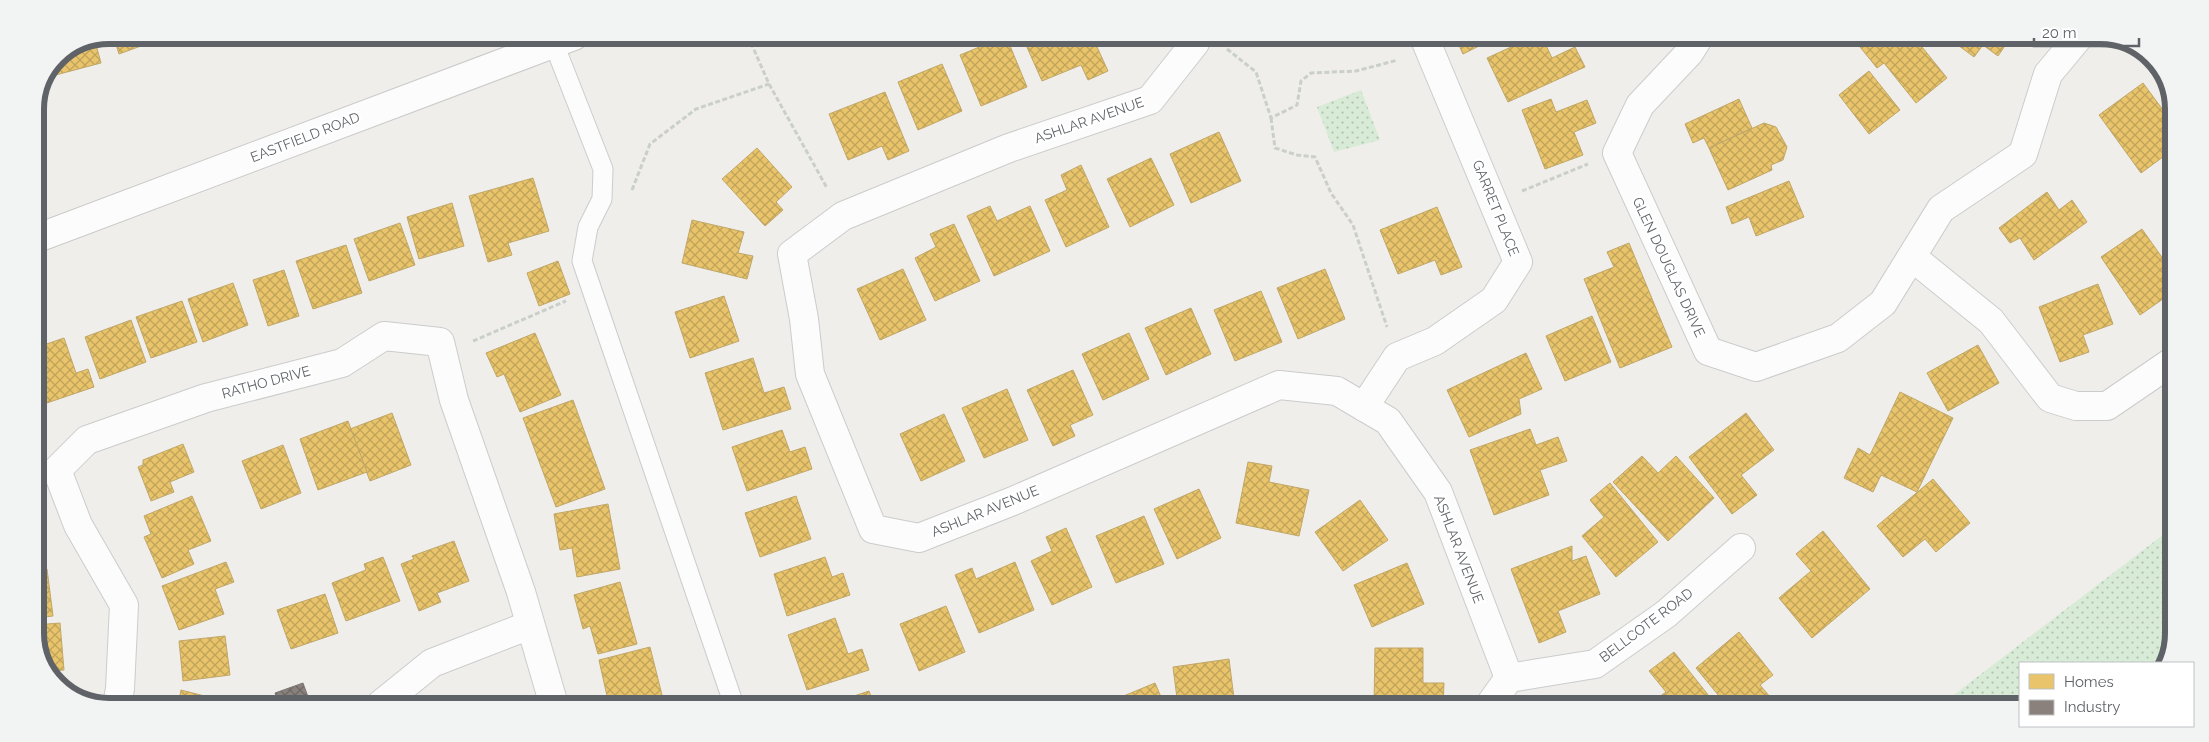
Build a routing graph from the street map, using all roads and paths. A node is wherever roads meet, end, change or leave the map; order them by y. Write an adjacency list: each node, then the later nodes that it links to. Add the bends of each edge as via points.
1 (553, 44): 13 (street, EASTFIELD ROAD)
2 (565, 44): 24 (lane, via 603,170 602,199 588,227 582,261)
3 (752, 44): 12 (path, via 769,84)
4 (1192, 44): 12 (street, ASHLAR AVENUE, via 1150,100 1009,148)
5 (1210, 44): 9 (path, via 1225,48 1256,72)
6 (1427, 44): 9 (path, via 1356,71 1310,73 1300,81 1298,105); 11 (street, GARRET PLACE)
7 (1695, 44): 10 (street, via 1640,105)
8 (2073, 44): 14 (street, GLEN DOUGLAS DRIVE, via 2048,74 2023,154 1941,209)
9 (1271, 118): 15 (path, via 1275,148 1315,157 1331,193 1353,225)
10 (1617, 152): 11 (path); 14 (street, GLEN DOUGLAS DRIVE, via 1708,351 1756,367 1838,338 1883,303)
11 (1494, 203): 15 (street, GARRET PLACE, via 1518,262 1494,300 1435,341)
12 (843, 216): 17 (street, ASHLAR AVENUE, via 792,254 810,374 873,529 919,538 1013,501 1279,385 1337,391)
13 (44, 236)
14 (1912, 257): 16 (street, via 1991,321 2050,398 2076,406 2107,406)
15 (1397, 357): 17 (street)
16 (2165, 366)
17 (1364, 407): 20 (street, ASHLAR AVENUE, via 1388,422 1438,492)
18 (1741, 548): 20 (street, BELLCOTE ROAD, via 1666,614 1595,664)
19 (530, 625): 21 (street, RATHO DRIVE, via 454,400 440,342 384,336 342,363 206,398 87,440 57,470 78,525 124,605); 22 (street, via 432,663); 23 (street, RATHO DRIVE)
20 (1509, 678): 25 (street)
21 (118, 698)
22 (389, 698)
23 (552, 698)
24 (732, 698)
25 (1495, 698)

